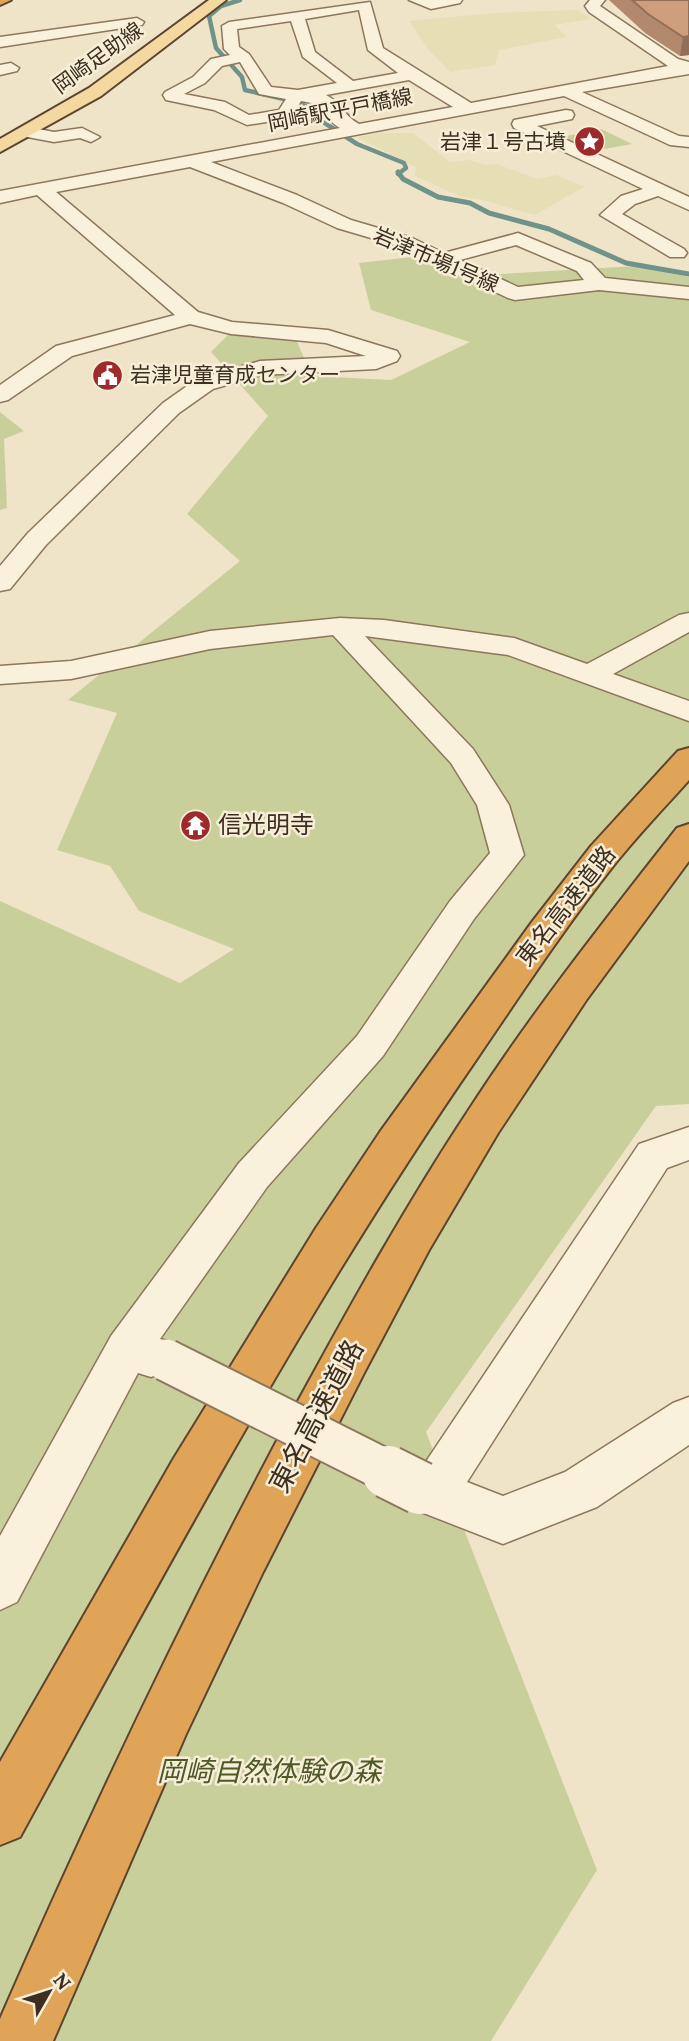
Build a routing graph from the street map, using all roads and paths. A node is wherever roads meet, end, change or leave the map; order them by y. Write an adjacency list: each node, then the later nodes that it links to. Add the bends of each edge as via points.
1 (219, 0): 21 (main road, 岡崎足助線, via 103,86)
2 (416, 0): 3 (street, via 431,5)
3 (455, 0)
4 (598, 0): 10 (street, via 594,9)
5 (366, 4): 6 (street); 11 (street, via 373,45)
6 (298, 15): 9 (street, via 229,26 233,49); 12 (street, via 308,54)
7 (137, 22): 8 (street)
8 (0, 42)
9 (244, 57): 14 (street, via 265,91); 16 (street, via 218,62 199,80 171,95)
10 (688, 68): 13 (street, 岡崎駅平戸橋線)
11 (412, 75): 12 (street); 18 (street)
12 (350, 86): 14 (street)
13 (567, 91): 17 (street); 18 (street, 岡崎駅平戸橋線)
14 (297, 95): 16 (street, via 285,114 253,120 219,106); 20 (street, via 330,103 339,120)
15 (627, 102): 17 (street)
16 (194, 103): 19 (street)
17 (602, 107): 23 (street); 27 (street, via 520,124)
18 (470, 108): 20 (street, 岡崎駅平戸橋線)
19 (167, 115)
20 (357, 130): 28 (street, 岡崎駅平戸橋線)
21 (28, 132): 22 (street, via 54,137 82,132); 25 (main road, 岡崎足助線)
22 (92, 137)
23 (685, 140): 24 (street)
24 (651, 145)
25 (0, 147)
26 (615, 153): 27 (street)
27 (591, 158): 29 (street)
28 (194, 162): 30 (street, 岡崎駅平戸橋線); 34 (street, 岩津市場1号線, via 345,224)
29 (664, 186): 32 (street); 33 (street, via 628,200 609,215)
30 (42, 190): 31 (street, 岡崎駅平戸橋線); 37 (street)
31 (0, 197)
32 (689, 204)
33 (685, 253)
34 (443, 258): 35 (street, 岩津市場1号線, via 515,294); 35 (street, via 518,239 584,267)
35 (599, 284): 36 (street, 岩津市場1号線)
36 (689, 293)
37 (190, 317): 38 (street, via 64,351); 39 (street, via 231,328 328,337 389,356 376,362 260,368 205,384 161,418 37,539)
38 (0, 395)
39 (0, 583)
40 (689, 621): 45 (street)
41 (340, 626): 43 (street, via 210,640); 45 (street, via 514,647); 50 (street, via 462,756 493,804 508,855 462,909 370,1046 253,1174)
42 (0, 662): 43 (street)
43 (35, 674): 44 (street)
44 (0, 675)
45 (589, 675): 46 (street)
46 (685, 711)
47 (689, 759): 54 (highway, 東名高速道路, via 603,855 394,1144 191,1475)
48 (689, 836): 55 (highway, 東名高速道路, via 508,1083 394,1270 264,1513 90,1878)
49 (689, 1143): 52 (street, via 653,1156)
50 (147, 1355): 52 (street, bridge); 53 (street)
51 (689, 1419): 52 (street, via 580,1490 503,1520)
52 (427, 1490)
53 (0, 1585)
54 (0, 1817)
55 (22, 2041)

